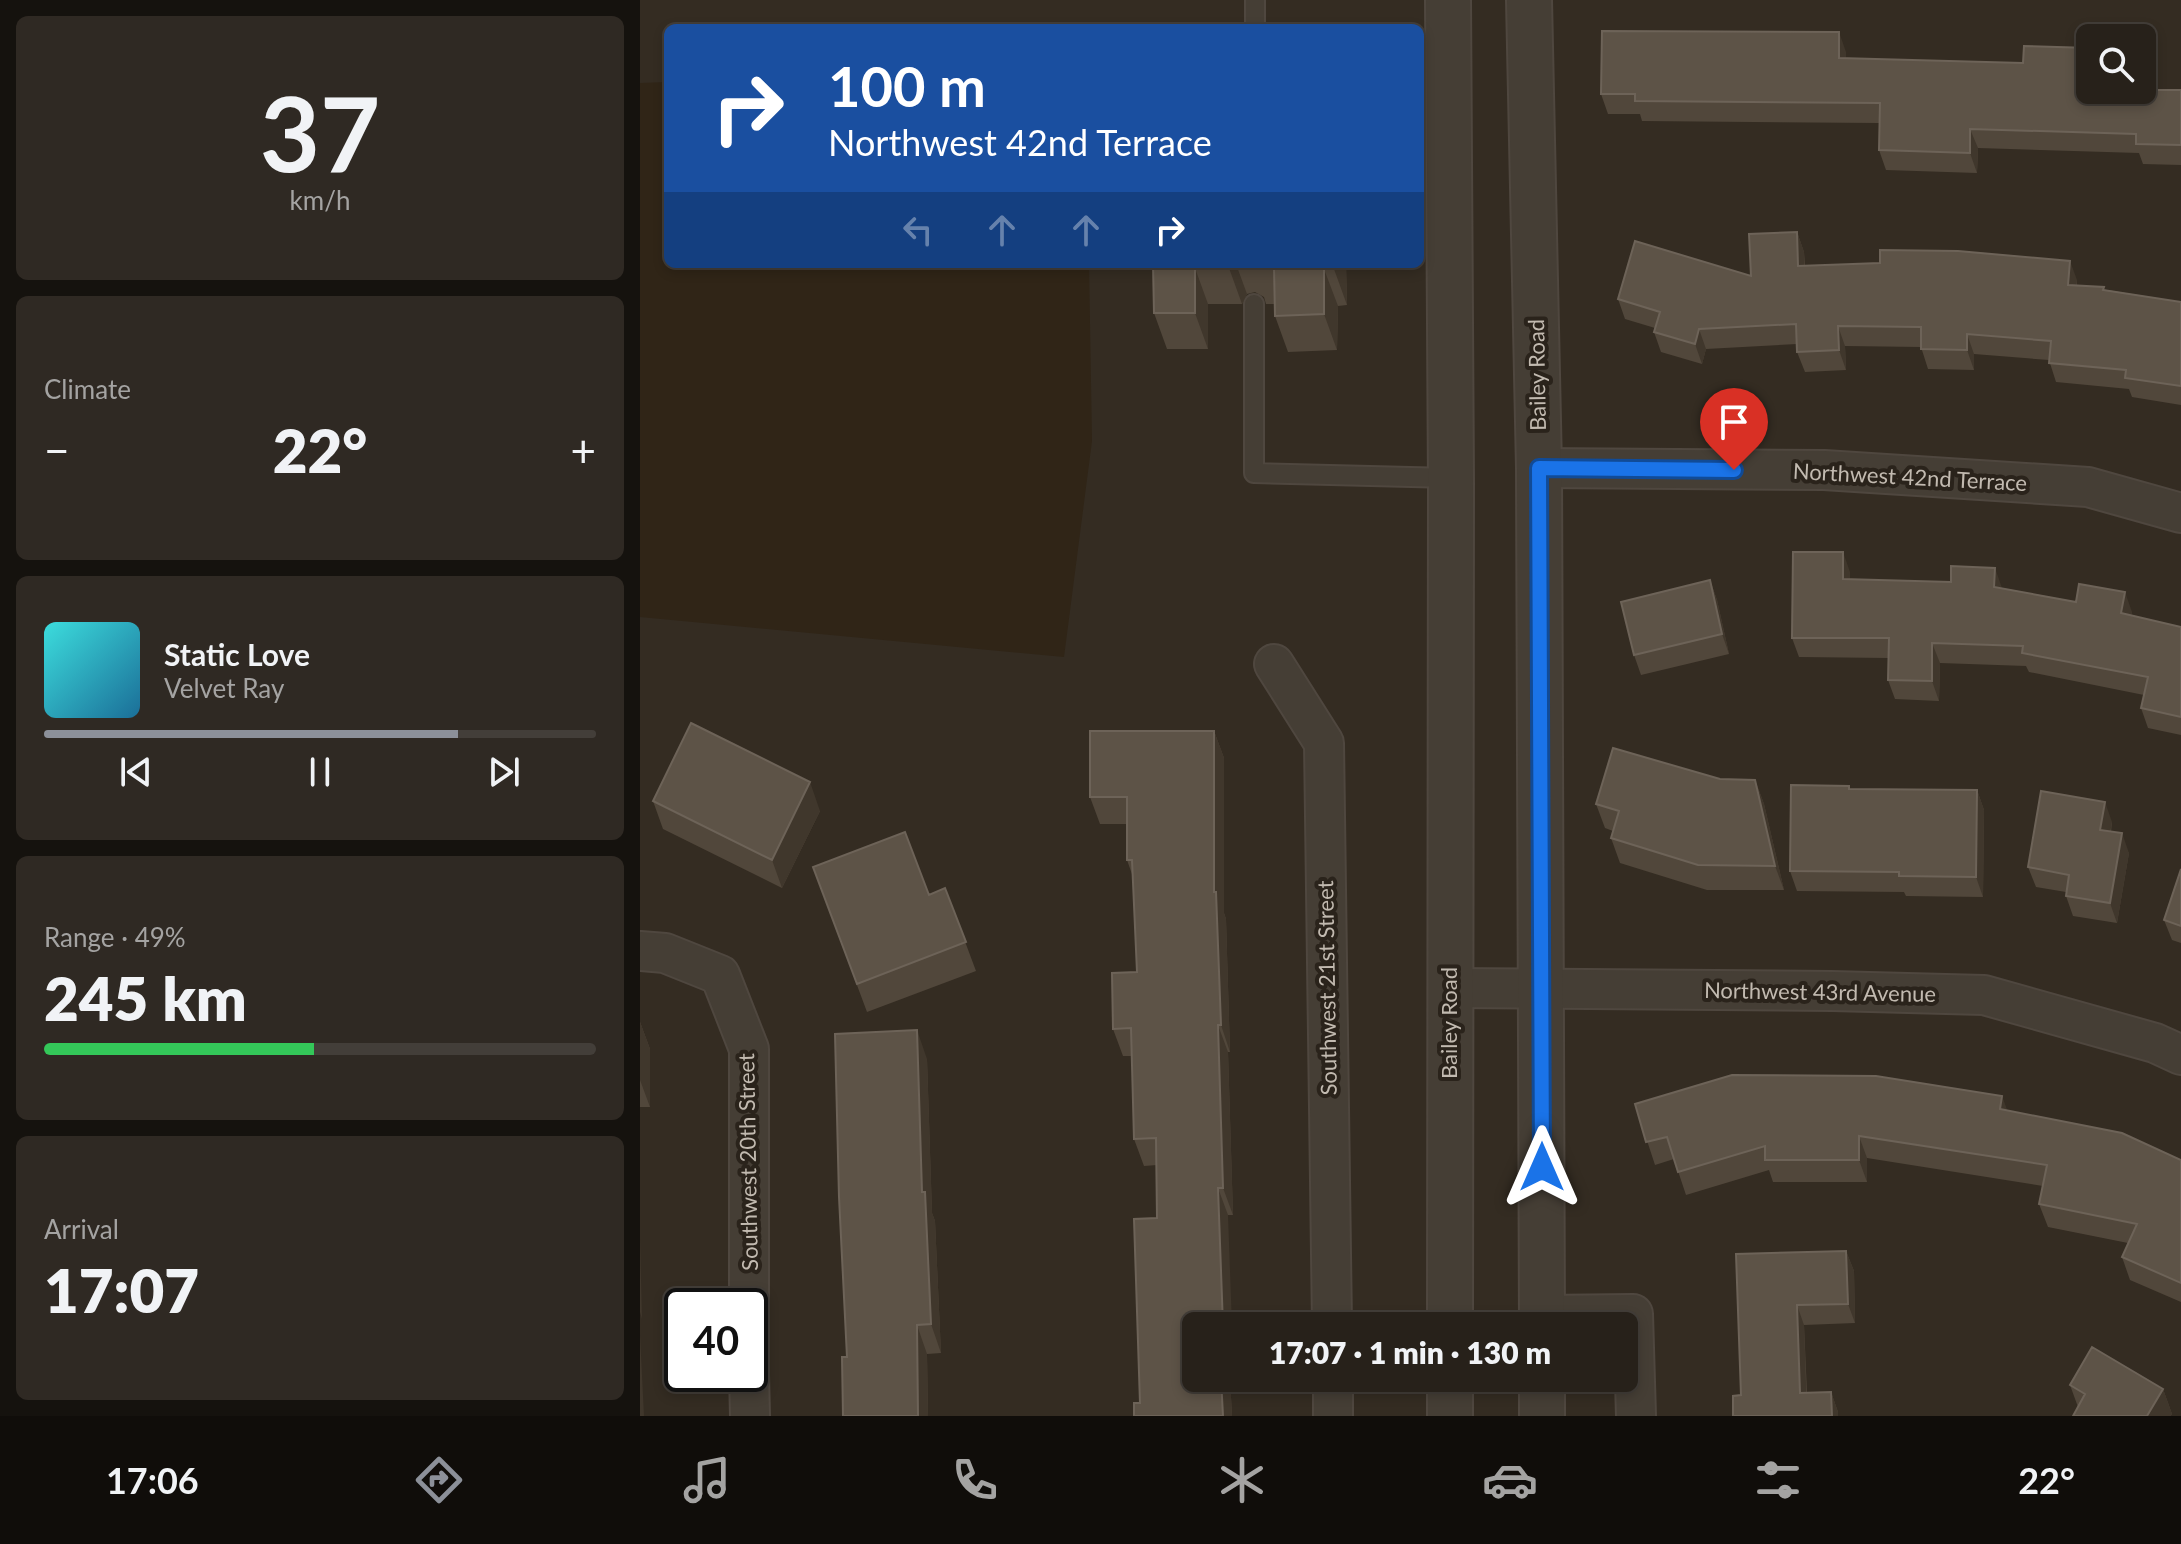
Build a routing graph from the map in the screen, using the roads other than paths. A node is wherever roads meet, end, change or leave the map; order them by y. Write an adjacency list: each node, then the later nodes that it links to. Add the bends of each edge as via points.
1 (1255, 0): 4 (lane)
2 (1448, 0): 7 (street, Bailey Road)
3 (1529, 0): 6 (street, Bailey Road)
4 (1255, 24)
5 (1254, 304): 7 (lane, via 1254,473)
6 (1539, 468): 8 (street, Northwest 42nd Terrace, via 1824,470 2088,487); 12 (street, Bailey Road)
7 (1451, 478): 11 (street, Bailey Road)
8 (2181, 513)
9 (1274, 664): 15 (street, Southwest 21st Street, via 1324,743)
10 (640, 951): 14 (street, Southwest 20th Street, via 665,953 720,975 749,1049)
11 (1449, 988): 12 (street, Northwest 43rd Avenue); 16 (street, Bailey Road)
12 (1540, 989): 13 (street, Northwest 43rd Avenue, via 1984,995); 17 (street, Bailey Road)
13 (2181, 1055)
14 (749, 1288)
15 (1332, 1312)
16 (1450, 1312)
17 (1542, 1312)
18 (749, 1392): 23 (street)
19 (1333, 1392): 24 (street)
20 (1450, 1392): 25 (street)
21 (1542, 1392): 26 (street)
22 (1635, 1392): 27 (street)
23 (750, 1416)
24 (1333, 1416)
25 (1450, 1416)
26 (1542, 1416)
27 (1636, 1416)

